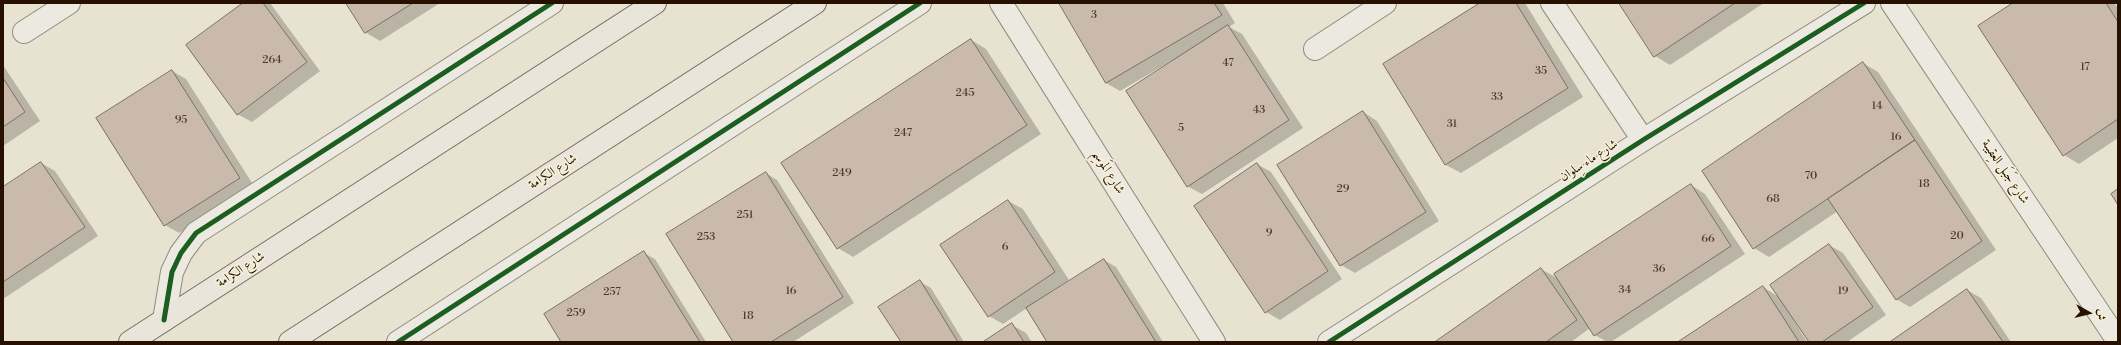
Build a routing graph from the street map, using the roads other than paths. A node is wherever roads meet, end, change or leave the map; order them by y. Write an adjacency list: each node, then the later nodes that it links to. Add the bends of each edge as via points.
1 (68, 3): 11 (street)
2 (552, 3): 14 (street, via 196,233 181,253 172,272)
3 (655, 3): 14 (main road, شارع الكرامة)
4 (815, 3): 18 (main road, شارع الكرامة)
5 (920, 3): 19 (street)
6 (1001, 3): 20 (street, شارع المَوسِم)
7 (1385, 3): 12 (street)
8 (1552, 3): 13 (street)
9 (1864, 3): 13 (street, شارع ماء سِلوان)
10 (1892, 3): 16 (street, شارع جَبَل العِقيبة)
11 (24, 32)
12 (1315, 49)
13 (1643, 140): 15 (street, شارع ماء سِلوان)
14 (164, 320): 17 (main road, شارع الكرامة)
15 (1360, 334): 21 (street, شارع ماء سِلوان)
16 (2118, 341)
17 (130, 342)
18 (290, 342)
19 (398, 342)
20 (1214, 342)
21 (1329, 342)

